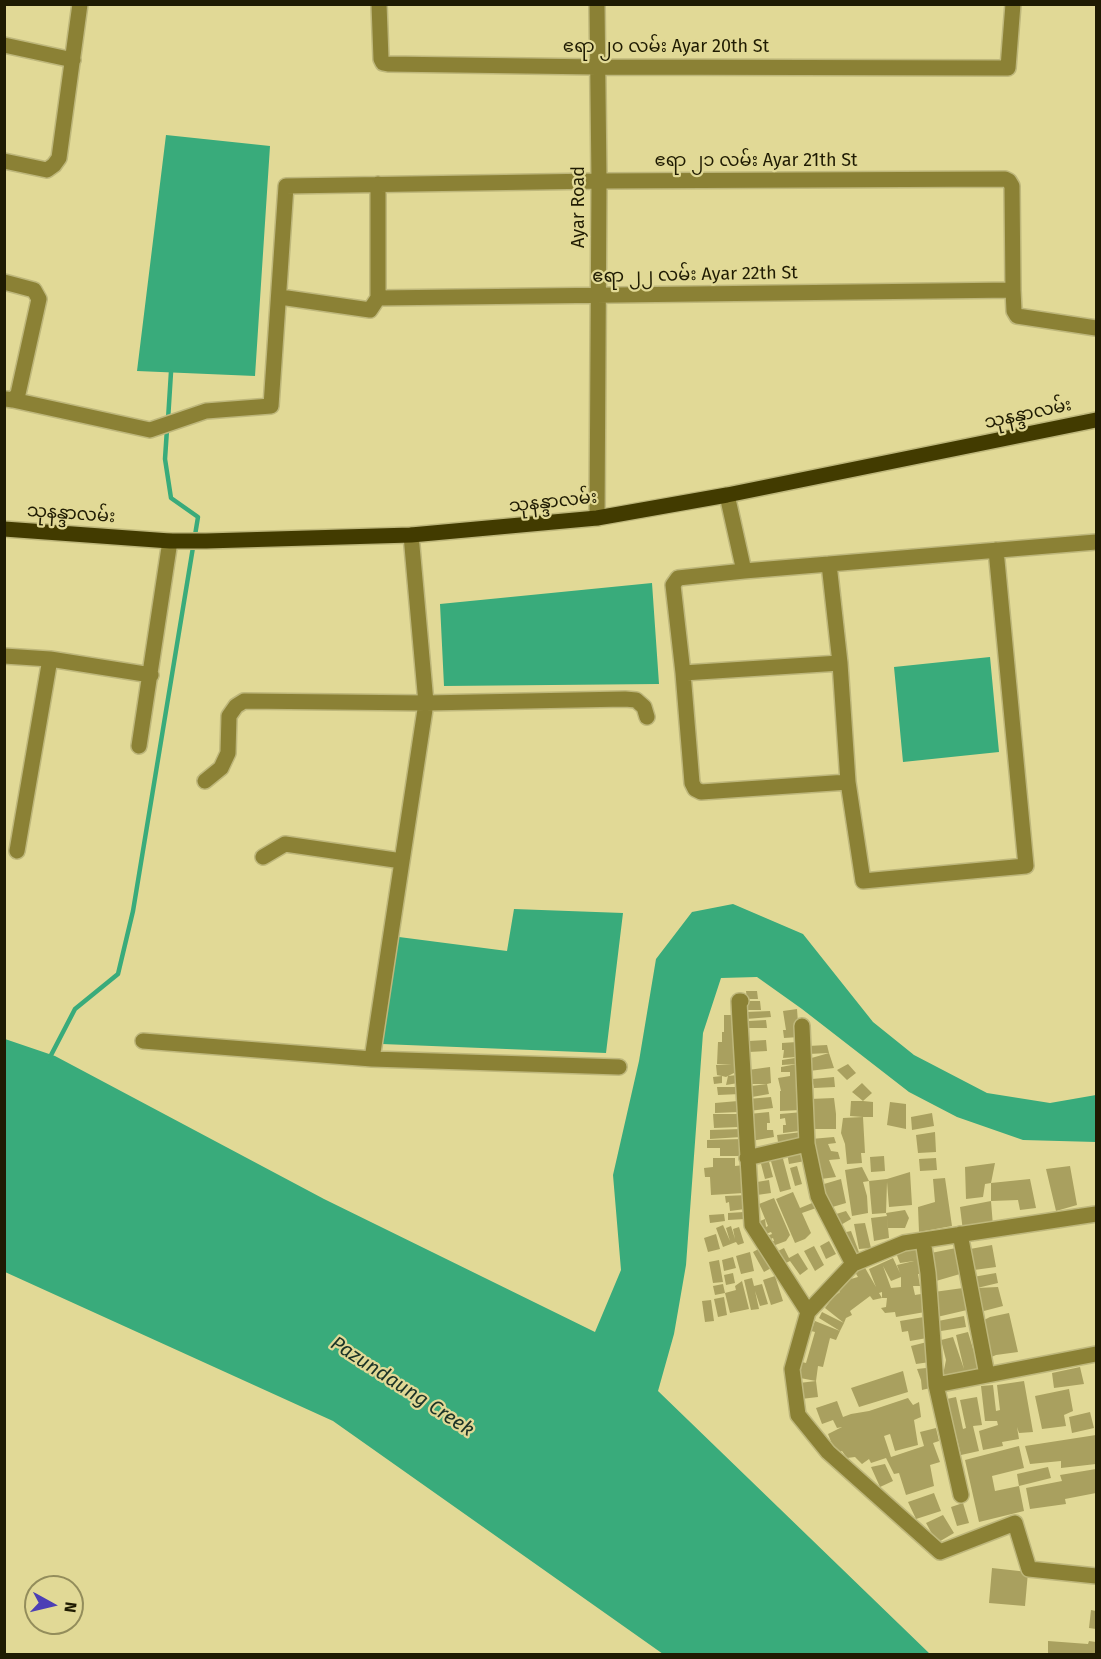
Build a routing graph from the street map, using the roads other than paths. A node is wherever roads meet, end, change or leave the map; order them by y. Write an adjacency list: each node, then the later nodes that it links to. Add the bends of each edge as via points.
1 (80, 4): 6 (street)
2 (379, 4): 7 (street, ဧရာ ၂၀ လမ်း Ayar 20th St, via 383,63)
3 (597, 4): 7 (street, Ayar Road)
4 (1013, 4): 7 (street, ဧရာ ၂၀ လမ်း Ayar 20th St, via 1008,68)
5 (4, 45): 6 (street)
6 (73, 60): 8 (street, via 59,158 47,170)
7 (597, 67): 9 (street, Ayar Road)
8 (4, 161)
9 (598, 181): 10 (street, ဧရာ ၂၁ လမ်း Ayar 21th St); 12 (street, ဧရာ ၂၁ လမ်း Ayar 21th St, via 1005,179 1012,186); 13 (street, Ayar Road)
10 (378, 184): 14 (street, ဧရာ ၂၁ လမ်း Ayar 21th St, via 286,186); 15 (street)
11 (4, 282): 17 (street, via 34,290 39,299)
12 (1013, 290): 13 (street, ဧရာ ၂၂ လမ်း Ayar 22th St); 16 (street, ဧရာ ၂၁ လမ်း Ayar 21th St, via 1017,316)
13 (599, 296): 15 (street, ဧရာ ၂၂ လမ်း Ayar 22th St); 20 (street, Ayar Road)
14 (280, 297): 15 (street, via 370,310); 17 (street, via 271,406 206,411 150,430)
15 (378, 298)
16 (1096, 328)
17 (12, 397)
18 (1096, 420): 19 (main road, သုနန္ဒာလမ်း)
19 (727, 495): 20 (main road, သုနန္ဒာလမ်း); 27 (street)
20 (597, 518): 22 (main road, သုနန္ဒာလမ်း)
21 (4, 529): 23 (main road, သုနန္ဒာလမ်း)
22 (411, 535): 23 (main road, သုနန္ဒာလမ်း); 33 (street)
23 (170, 540): 32 (street)
24 (1096, 542): 25 (street)
25 (996, 550): 26 (street); 37 (street, via 1026,866 863,881)
26 (829, 564): 27 (street); 30 (street)
27 (744, 571): 31 (street, via 678,578 673,585)
28 (4, 656): 29 (street)
29 (50, 659): 32 (street); 38 (street)
30 (840, 663): 31 (street); 37 (street)
31 (683, 673): 37 (street, via 695,789 701,792)
32 (151, 675): 35 (street)
33 (426, 703): 34 (street, via 625,699 636,700); 36 (street, via 244,701 229,716 228,753 221,768); 40 (street)
34 (647, 717)
35 (139, 746)
36 (205, 781)
37 (848, 782)
38 (17, 851)
39 (263, 857): 40 (street, via 285,844)
40 (402, 861): 44 (street)
41 (741, 1001): 47 (street)
42 (802, 1026): 46 (street)
43 (144, 1041): 44 (street)
44 (372, 1059): 45 (street)
45 (620, 1067)
46 (807, 1144): 47 (street); 51 (street, via 818,1196)
47 (747, 1158): 52 (street, via 752,1225)
48 (1096, 1214): 49 (street)
49 (960, 1234): 50 (street); 54 (street)
50 (923, 1240): 51 (street, via 904,1243); 55 (street)
51 (853, 1264): 52 (street)
52 (807, 1312): 57 (street, via 792,1369 798,1415 828,1452 940,1552 1016,1523 1029,1569)
53 (1096, 1354): 54 (street)
54 (987, 1375): 55 (street)
55 (936, 1385): 56 (street)
56 (961, 1495)
57 (1096, 1576)

